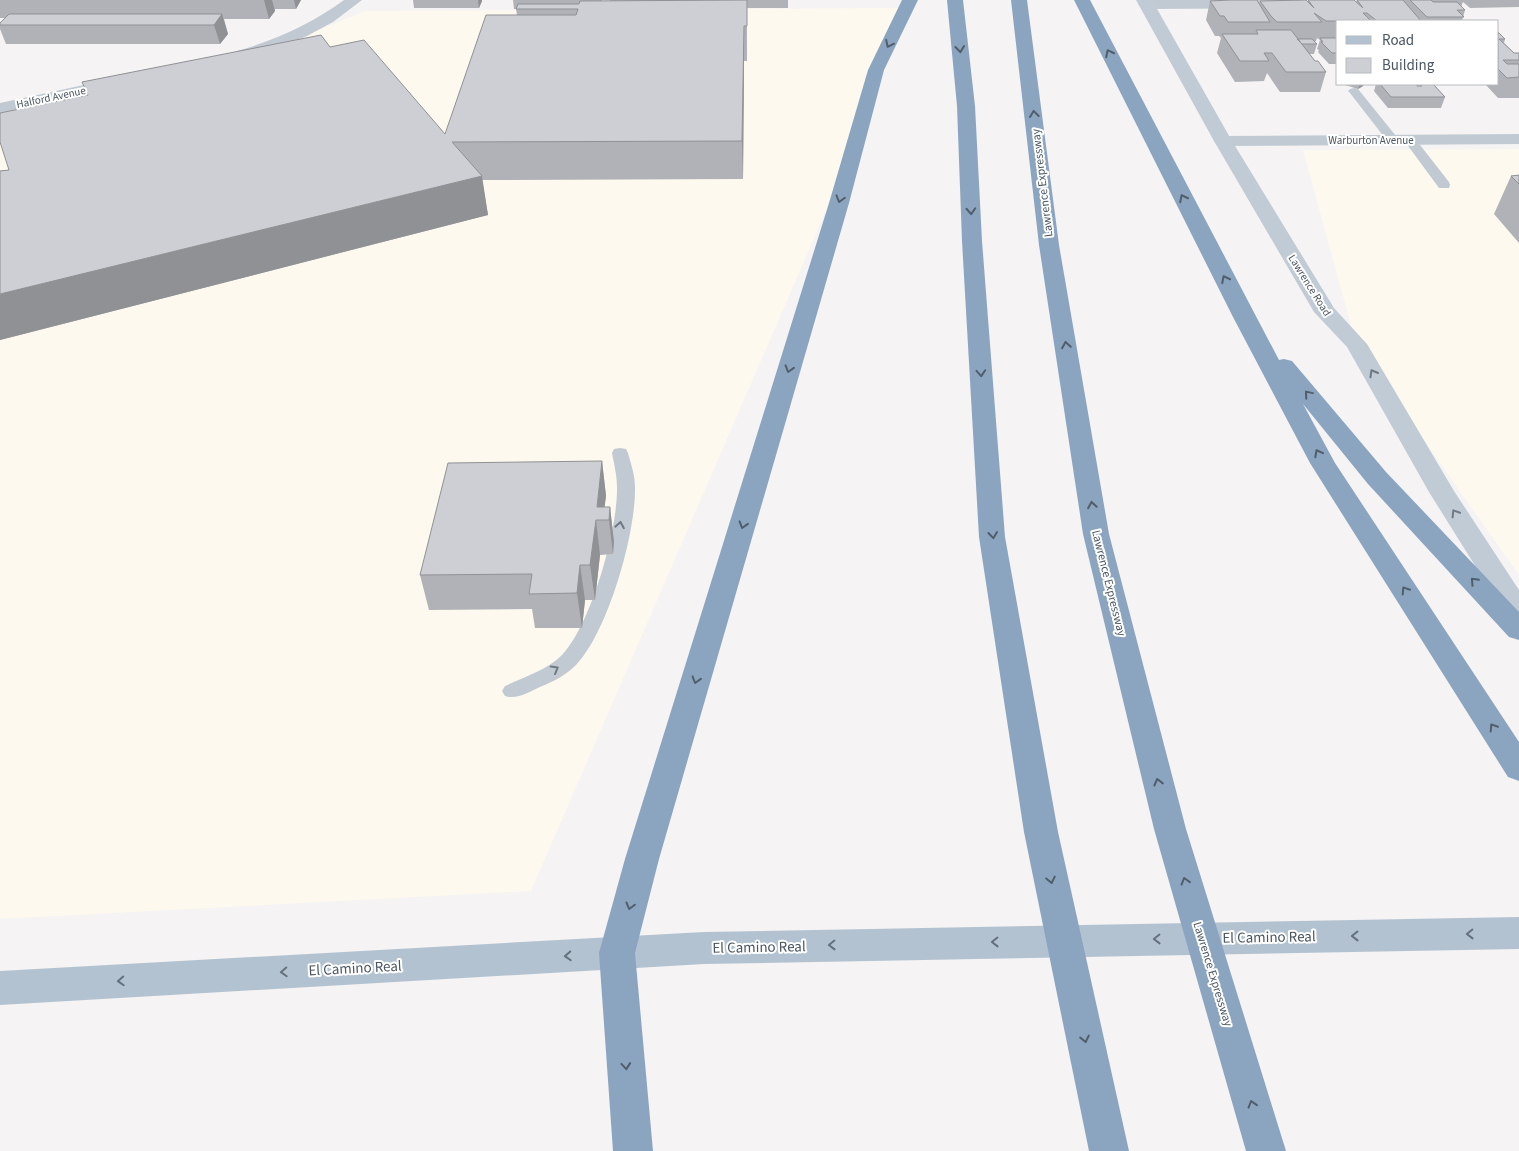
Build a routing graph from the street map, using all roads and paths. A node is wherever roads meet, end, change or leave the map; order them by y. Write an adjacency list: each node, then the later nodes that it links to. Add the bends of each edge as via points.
1 (354, 0): 8 (street, via 326,20 274,46)
2 (910, 0): 23 (highway, one-way to 23, via 876,70)
3 (956, 0): 26 (highway, one-way to 26, via 966,106 992,537 1041,832)
4 (1019, 0): 27 (highway, Lawrence Expressway, one-way to 4, via 1170,830 1096,534 1049,245)
5 (1082, 0): 16 (highway, one-way to 5)
6 (1145, 2): 7 (street); 14 (street, Lawrence Road)
7 (1315, 3)
8 (229, 58)
9 (135, 79): 11 (street, Halford Avenue)
10 (1354, 91): 12 (lane)
11 (0, 108)
12 (1401, 139): 13 (street, Warburton Avenue); 14 (street, Warburton Avenue); 15 (lane)
13 (1519, 139)
14 (1223, 141): 18 (street, Lawrence Road, one-way to 14, via 1442,492 1356,344 1325,312)
15 (1444, 185)
16 (1244, 318): 19 (highway, one-way to 16, via 1377,478); 21 (highway, one-way to 16, via 1323,463)
17 (620, 453): 20 (lane, one-way to 17, via 557,669 583,642 611,572 626,489)
18 (1519, 613)
19 (1519, 630)
20 (512, 691)
21 (1519, 768)
22 (1519, 933): 23 (main road, El Camino Real, one-way to 23, via 704,948)
23 (617, 953): 24 (main road, El Camino Real, one-way to 24); 25 (highway, one-way to 25)
24 (0, 988)
25 (633, 1151)
26 (1109, 1151)
27 (1266, 1151)

